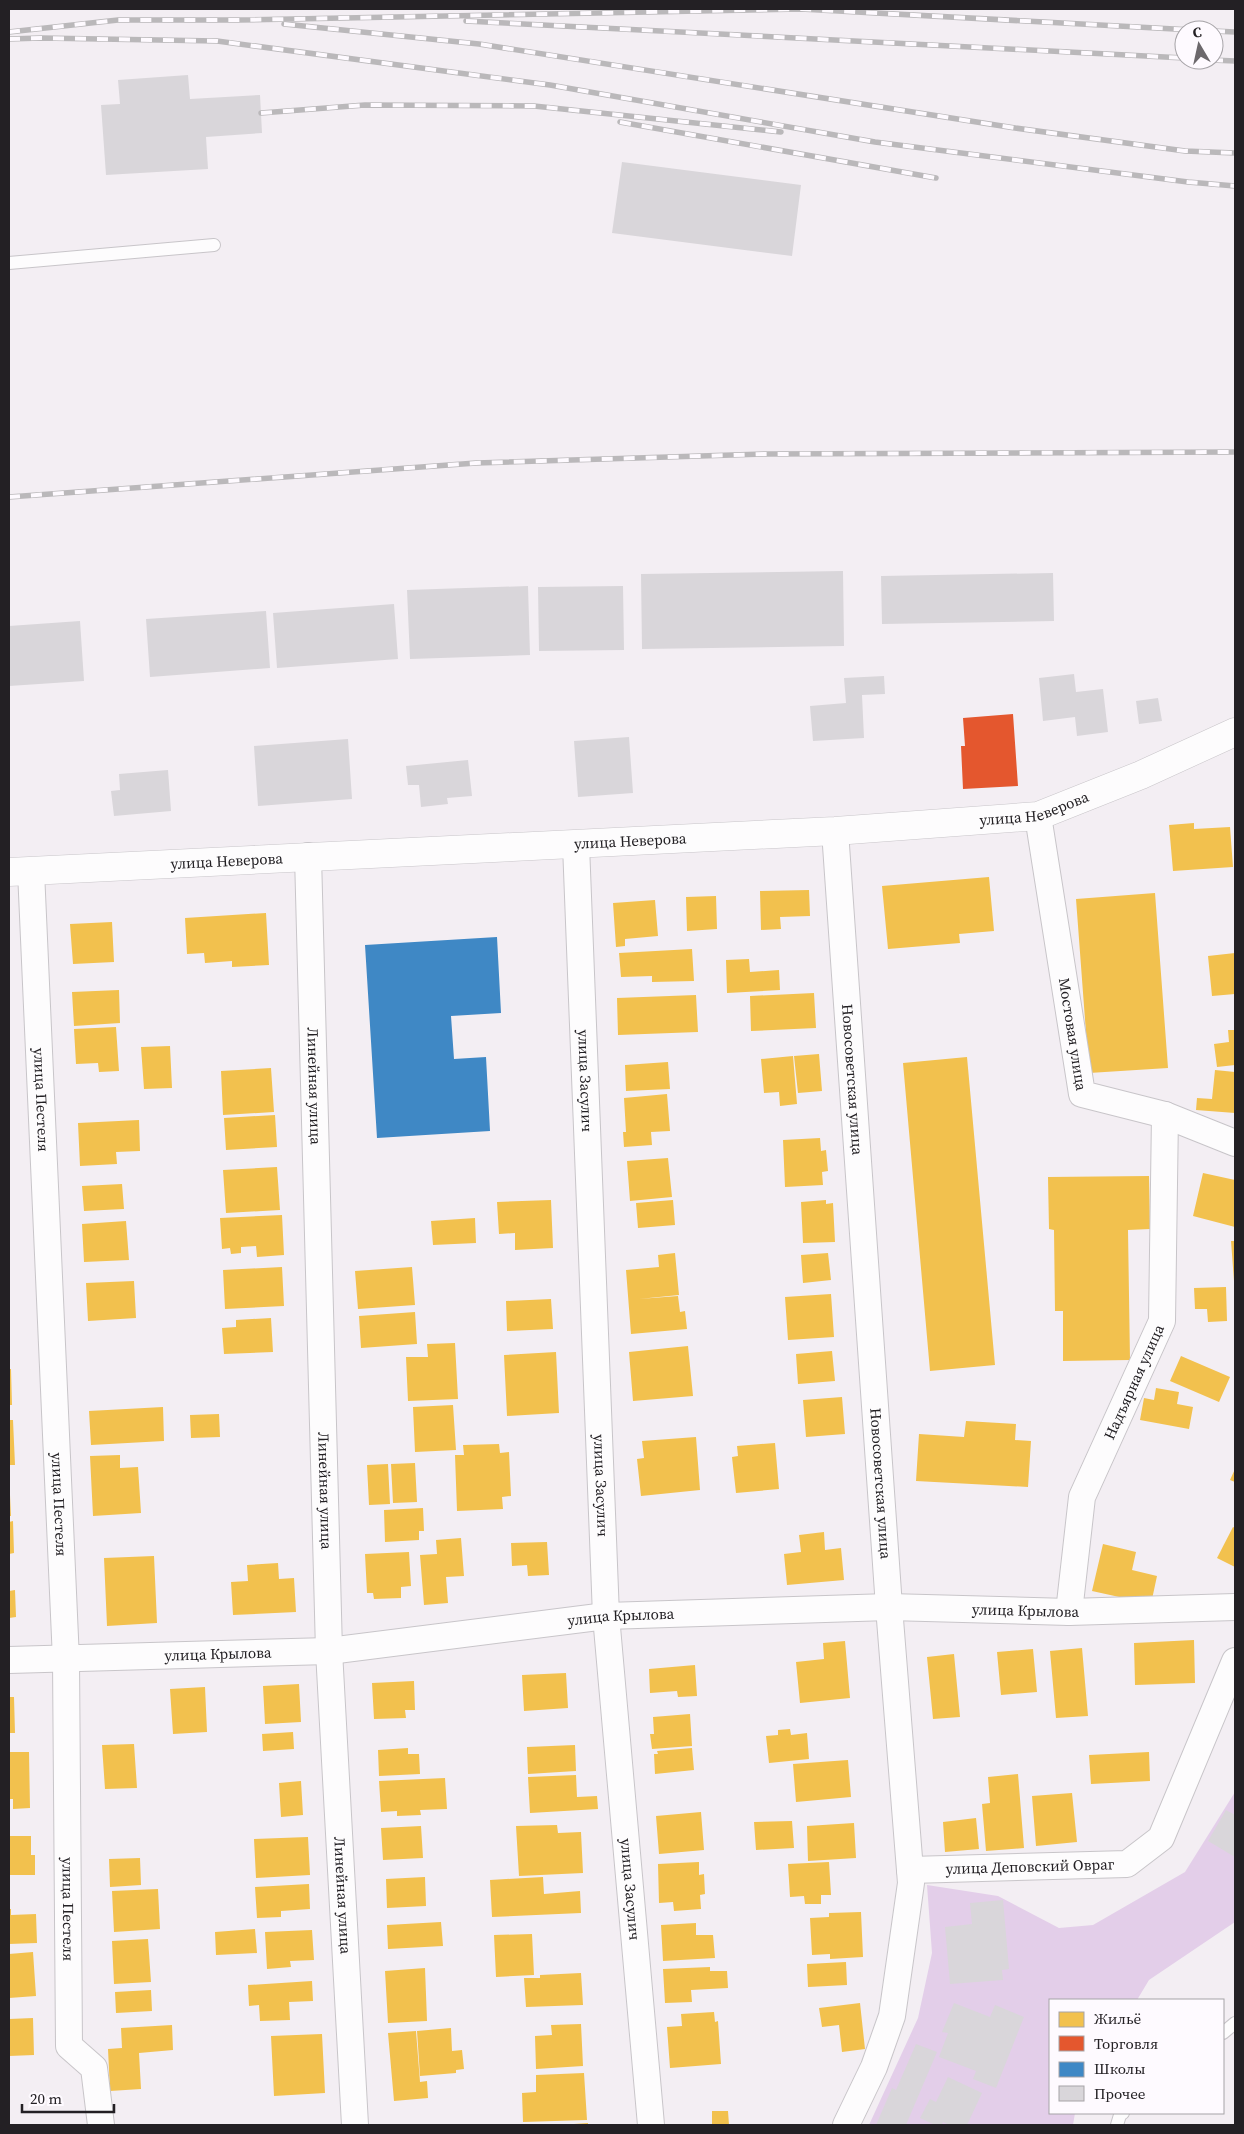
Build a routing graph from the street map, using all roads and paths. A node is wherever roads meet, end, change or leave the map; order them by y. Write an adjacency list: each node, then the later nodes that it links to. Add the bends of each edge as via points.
1 (214, 244): 2 (lane)
2 (9, 263)
3 (1235, 732): 4 (street, улица Неверова, via 1141,775)
4 (1038, 816): 5 (street, улица Неверова); 9 (street, Мостовая улица, via 1082,1094)
5 (834, 831): 6 (street, улица Неверова); 11 (street, Новосоветская улица)
6 (576, 845): 7 (street, улица Неверова); 14 (street, улица Засулич)
7 (308, 856): 8 (street, улица Неверова); 15 (street, Линейная улица)
8 (20, 872): 17 (street, улица Пестеля)
9 (1165, 1115): 10 (street, Мостовая улица); 13 (street, Надъярная улица, via 1162,1321 1082,1497)
10 (1235, 1142)
11 (889, 1607): 13 (street, улица Крылова); 14 (street, улица Крылова); 19 (street, Новосоветская улица)
12 (1235, 1607): 13 (street, улица Крылова)
13 (1069, 1612)
14 (606, 1616): 15 (street, улица Крылова); 24 (street, улица Засулич)
15 (329, 1651): 17 (street, улица Крылова); 23 (street, Линейная улица)
16 (9, 1660): 17 (street, улица Крылова)
17 (66, 1660): 22 (street, улица Пестеля, via 69,2046 94,2068)
18 (1235, 1661): 19 (street, улица Деповский Овраг, via 1161,1838 1127,1864)
19 (910, 1870): 25 (street, Новосоветская улица, via 911,1883 892,2016 874,2067)
20 (1235, 2023): 21 (lane)
21 (1224, 2032)
22 (101, 2125)
23 (354, 2125)
24 (651, 2125)
25 (846, 2125)

